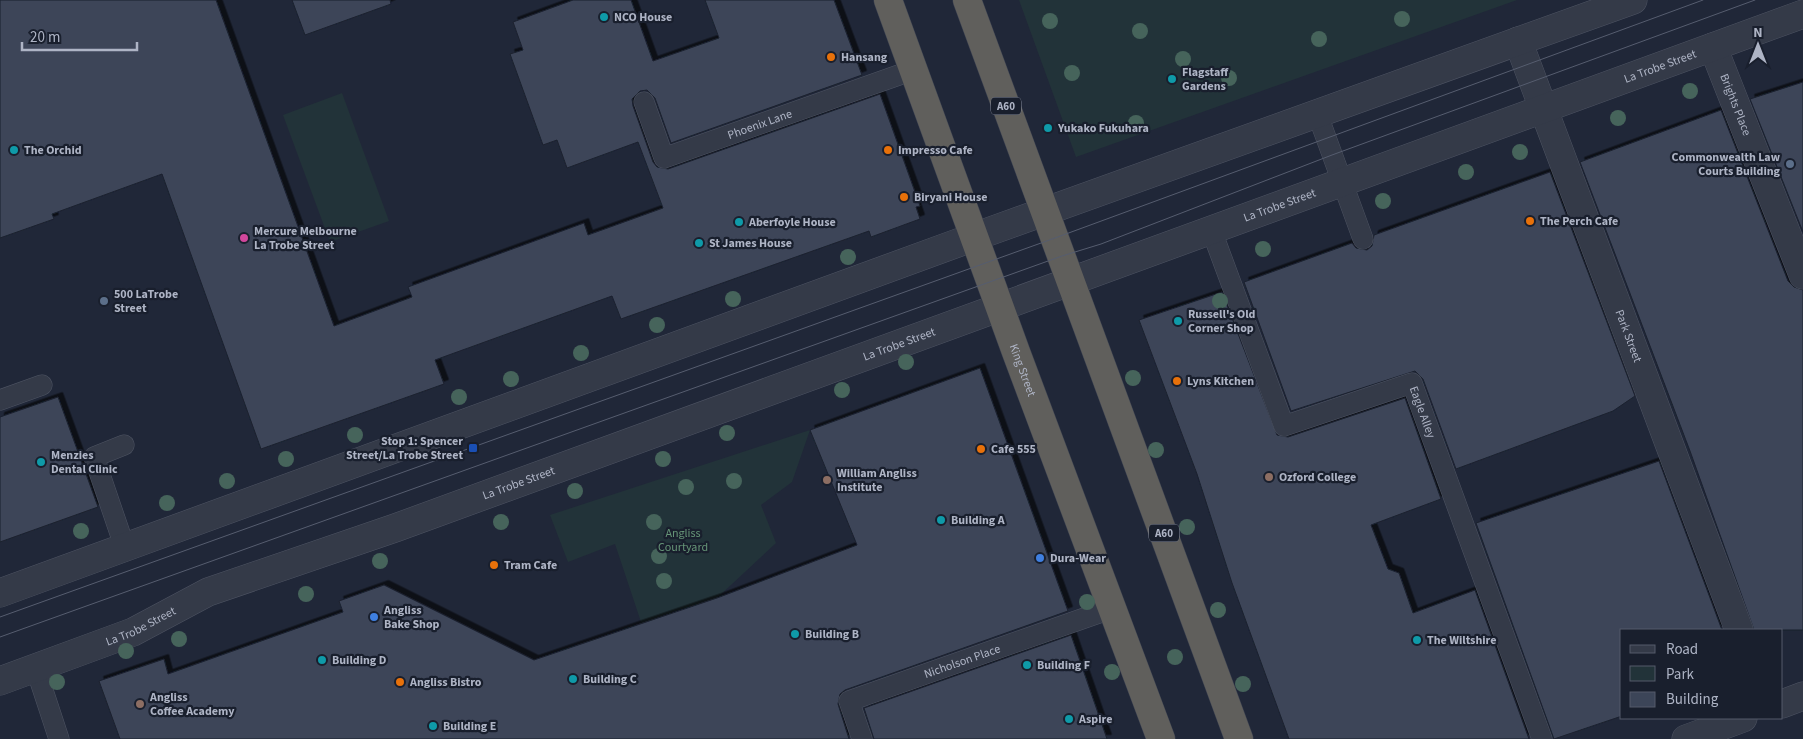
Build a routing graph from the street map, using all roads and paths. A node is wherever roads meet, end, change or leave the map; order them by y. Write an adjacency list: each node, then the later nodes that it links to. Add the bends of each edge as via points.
1 (888, 0): 7 (highway, King Street)
2 (967, 0): 12 (highway, A60)
3 (1633, 0): 5 (street)
4 (1803, 14): 6 (street, La Trobe Street)
5 (1518, 42): 9 (street, Park Street); 10 (street)
6 (1713, 47): 9 (street, La Trobe Street); 16 (street, Brights Place)
7 (913, 70): 8 (lane, Phoenix Lane, via 664,158); 14 (highway, King Street)
8 (644, 102)
9 (1542, 108): 11 (street, La Trobe Street); 25 (street, Park Street)
10 (1317, 113): 11 (lane); 12 (street)
11 (1343, 182): 13 (street, La Trobe Street); 15 (lane)
12 (1045, 211): 14 (street); 17 (highway, A60)
13 (1211, 229): 17 (street, La Trobe Street); 35 (lane, Eagle Alley, via 1284,426 1410,376)
14 (974, 236): 18 (highway, King Street); 22 (street)
15 (1363, 239)
16 (1803, 275)
17 (1071, 281): 18 (street, La Trobe Street); 34 (highway, A60)
18 (1000, 306): 24 (highway, King Street); 26 (street, La Trobe Street, via 395,528 208,592 153,623)
19 (42, 384): 20 (lane)
20 (0, 400)
21 (124, 446): 22 (lane, via 94,457)
22 (125, 548): 23 (street)
23 (0, 593)
24 (1113, 608): 32 (lane, Nicholson Place, via 849,702); 33 (highway, King Street)
25 (1739, 629)
26 (36, 669): 27 (street, La Trobe Street); 31 (lane)
27 (0, 681)
28 (1803, 696): 29 (street)
29 (1783, 704)
30 (1740, 719): 36 (street)
31 (59, 739)
32 (862, 739)
33 (1161, 739)
34 (1239, 739)
35 (1542, 739)
36 (1686, 739)

